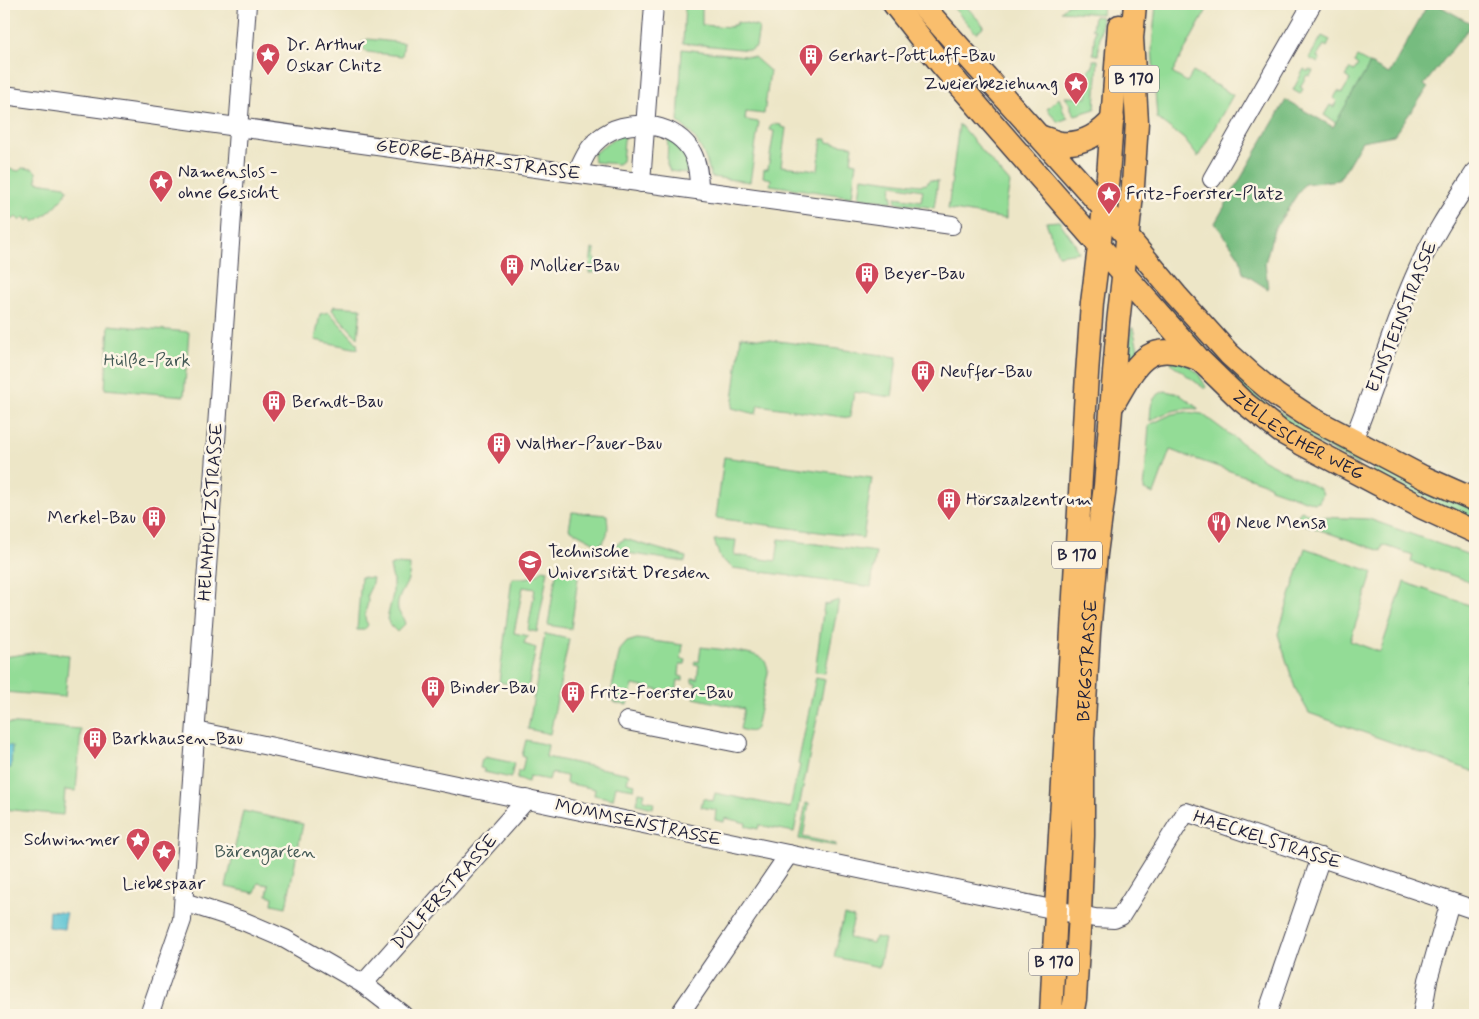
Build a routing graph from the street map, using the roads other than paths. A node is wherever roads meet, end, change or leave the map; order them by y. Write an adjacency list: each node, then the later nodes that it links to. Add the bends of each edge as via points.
1 (247, 4): 11 (street, HELMHOLTZSTRASSE)
2 (654, 4): 10 (street)
3 (894, 4): 21 (main road, via 941,64)
4 (921, 4): 12 (main road)
5 (1120, 4): 9 (main road, B 170)
6 (1135, 4): 20 (main road, B 170, via 1132,38 1137,122)
7 (1312, 4): 15 (street)
8 (4, 95): 11 (street, GEORGE-BÄHR-STRASSE)
9 (1113, 119): 12 (main road, via 1100,132 1077,142 1061,143); 18 (main road, B 170)
10 (645, 125): 14 (street, via 630,124 604,134 587,152); 16 (street); 17 (street, via 666,130 691,150 697,166)
11 (238, 127): 14 (street, GEORGE-BÄHR-STRASSE); 29 (street, HELMHOLTZSTRASSE)
12 (1038, 136): 18 (main road)
13 (1475, 172): 25 (street, EINSTEINSTRASSE, via 1417,271)
14 (577, 174): 16 (street, GEORGE-BÄHR-STRASSE)
15 (1212, 179)
16 (641, 182): 17 (street, GEORGE-BÄHR-STRASSE)
17 (699, 190): 19 (street, GEORGE-BÄHR-STRASSE)
18 (1105, 210): 20 (main road); 21 (main road, B 170)
19 (952, 225)
20 (1128, 238): 22 (main road, B 170); 25 (main road, ZELLESCHER WEG, via 1229,354 1251,374 1276,395)
21 (1100, 245): 22 (main road); 36 (main road, B 170, via 1087,374)
22 (1124, 274): 23 (main road, ZELLESCHER WEG); 24 (main road, BERGSTRASSE / B 170)
23 (1200, 360): 24 (main road, via 1176,351 1145,357 1132,371); 27 (main road, ZELLESCHER WEG, via 1242,401 1281,432)
24 (1111, 408): 38 (main road, BERGSTRASSE / B 170, via 1088,642)
25 (1353, 440): 26 (main road, ZELLESCHER WEG)
26 (1475, 500)
27 (1475, 532)
28 (627, 721): 30 (street)
29 (196, 731): 31 (street, MOMMSENSTRASSE); 34 (street, HELMHOLTZSTRASSE)
30 (738, 743)
31 (527, 800): 32 (street, MOMMSENSTRASSE); 39 (street, DÜLFERSTRASSE)
32 (789, 854): 36 (street, MOMMSENSTRASSE); 42 (street)
33 (1321, 857): 35 (street, HAECKELSTRASSE); 38 (street, HAECKELSTRASSE, via 1186,812 1121,916 1114,919); 45 (street)
34 (184, 902): 39 (street, via 285,939); 40 (street, HELMHOLTZSTRASSE, via 182,920)
35 (1450, 902): 37 (street, HAECKELSTRASSE); 46 (street, via 1428,980)
36 (1056, 909): 38 (street, MOMMSENSTRASSE); 43 (main road, B 170)
37 (1475, 910)
38 (1080, 914): 44 (main road, BERGSTRASSE / B 170)
39 (363, 984): 41 (street)
40 (149, 1015)
41 (403, 1015)
42 (679, 1015)
43 (1050, 1015)
44 (1072, 1015)
45 (1268, 1015)
46 (1422, 1015)

